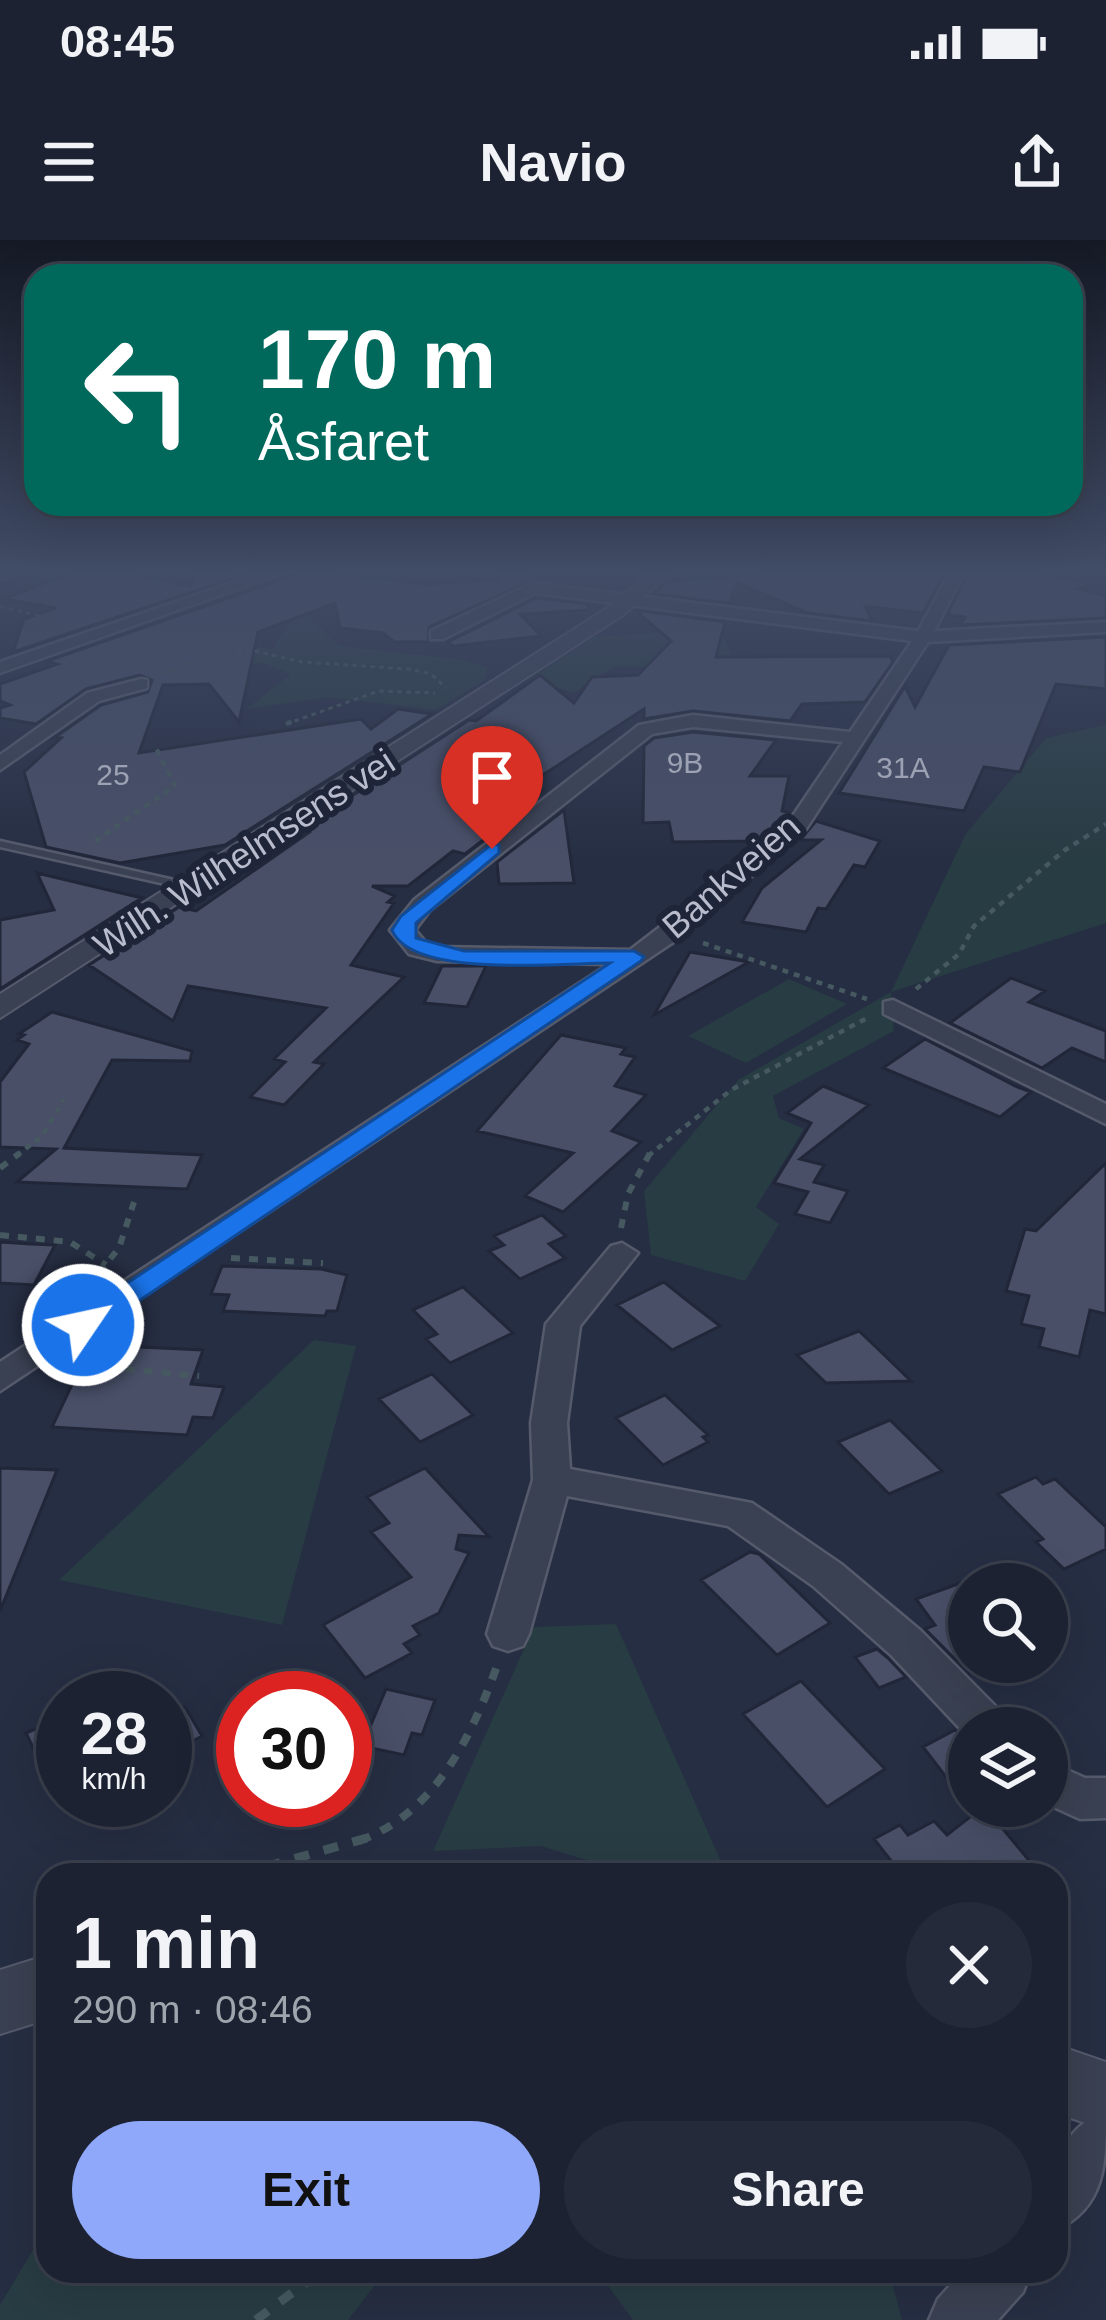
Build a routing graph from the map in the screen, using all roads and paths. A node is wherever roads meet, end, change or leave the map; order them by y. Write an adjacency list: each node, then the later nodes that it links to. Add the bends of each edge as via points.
1 (170, 668): 5 (path)
2 (367, 668): 6 (path, via 431,674 451,696 380,691)
3 (528, 668): 13 (street, Wilh. Wilhelmsens vei)
4 (901, 668): 7 (street, Bankveien)
5 (141, 684): 9 (street, via 93,697)
6 (286, 724)
7 (855, 738): 14 (street, Bankveien, via 798,824); 15 (street, via 693,721 646,729 422,905 402,930 418,949 437,954)
8 (156, 748): 12 (path, via 175,786)
9 (0, 764)
10 (1106, 824): 17 (path, via 974,926 959,954)
11 (0, 844): 12 (lane)
12 (72, 857): 13 (lane)
13 (192, 887): 16 (street, Wilh. Wilhelmsens vei)
14 (672, 932): 15 (street, Bankveien); 17 (path)
15 (634, 957): 23 (street, Bankveien)
16 (0, 1008)
17 (893, 1008): 19 (street); 24 (path, via 825,1034 657,1145 629,1190)
18 (64, 1100): 20 (path, via 41,1137)
19 (1106, 1115)
20 (0, 1168)
21 (134, 1202): 26 (path)
22 (0, 1235): 26 (path, via 68,1238)
23 (198, 1249): 25 (path, via 240,1260); 28 (street, Bankveien)
24 (622, 1252): 31 (street, via 563,1324 549,1423)
25 (323, 1263)
26 (106, 1264): 27 (path)
27 (88, 1285)
28 (45, 1351): 29 (path, via 94,1370); 30 (street, Bankveien)
29 (200, 1376)
30 (0, 1379)
31 (552, 1480): 32 (street); 33 (street, via 738,1513 827,1575)
32 (508, 1634): 36 (path, via 488,1694 426,1804 379,1834)
33 (968, 1707)
34 (1068, 1792): 35 (street)
35 (1106, 1798)
36 (262, 1863)
37 (36, 1992): 38 (street)
38 (0, 2002)
39 (1068, 2083): 40 (street)
40 (1106, 2096)
41 (1106, 2138): 42 (street)
42 (1068, 2187)
43 (305, 2283): 45 (path)
44 (991, 2283): 46 (street)
45 (256, 2320)
46 (959, 2320)

